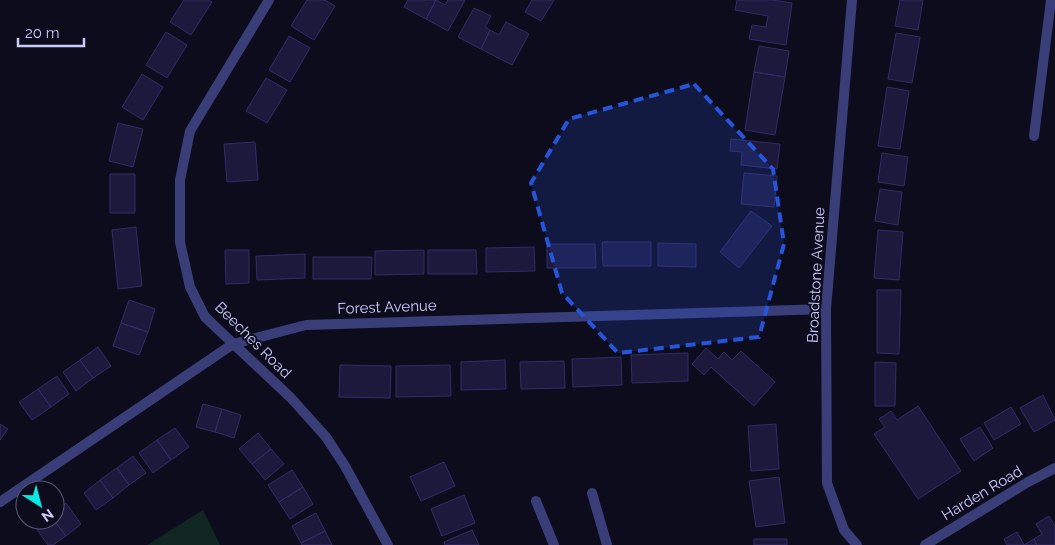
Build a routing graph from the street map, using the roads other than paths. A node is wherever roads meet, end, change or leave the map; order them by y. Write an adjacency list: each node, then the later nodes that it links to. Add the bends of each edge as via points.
1 (268, 0): 6 (street, Beeches Road, via 190,131 180,180 180,242 190,286 205,317)
2 (852, 0): 5 (street, Broadstone Avenue)
3 (1051, 0): 4 (street)
4 (1034, 136)
5 (826, 309): 6 (street, Forest Avenue, via 306,325); 14 (street, Broadstone Avenue, via 827,483 844,530)
6 (233, 344): 10 (street, Forest Avenue); 11 (street, Beeches Road, via 291,398 326,437)
7 (1055, 468): 15 (street, Harden Road)
8 (592, 493): 13 (street)
9 (536, 501): 12 (street)
10 (0, 502)
11 (388, 545)
12 (554, 545)
13 (607, 545)
14 (857, 545)
15 (925, 545)

